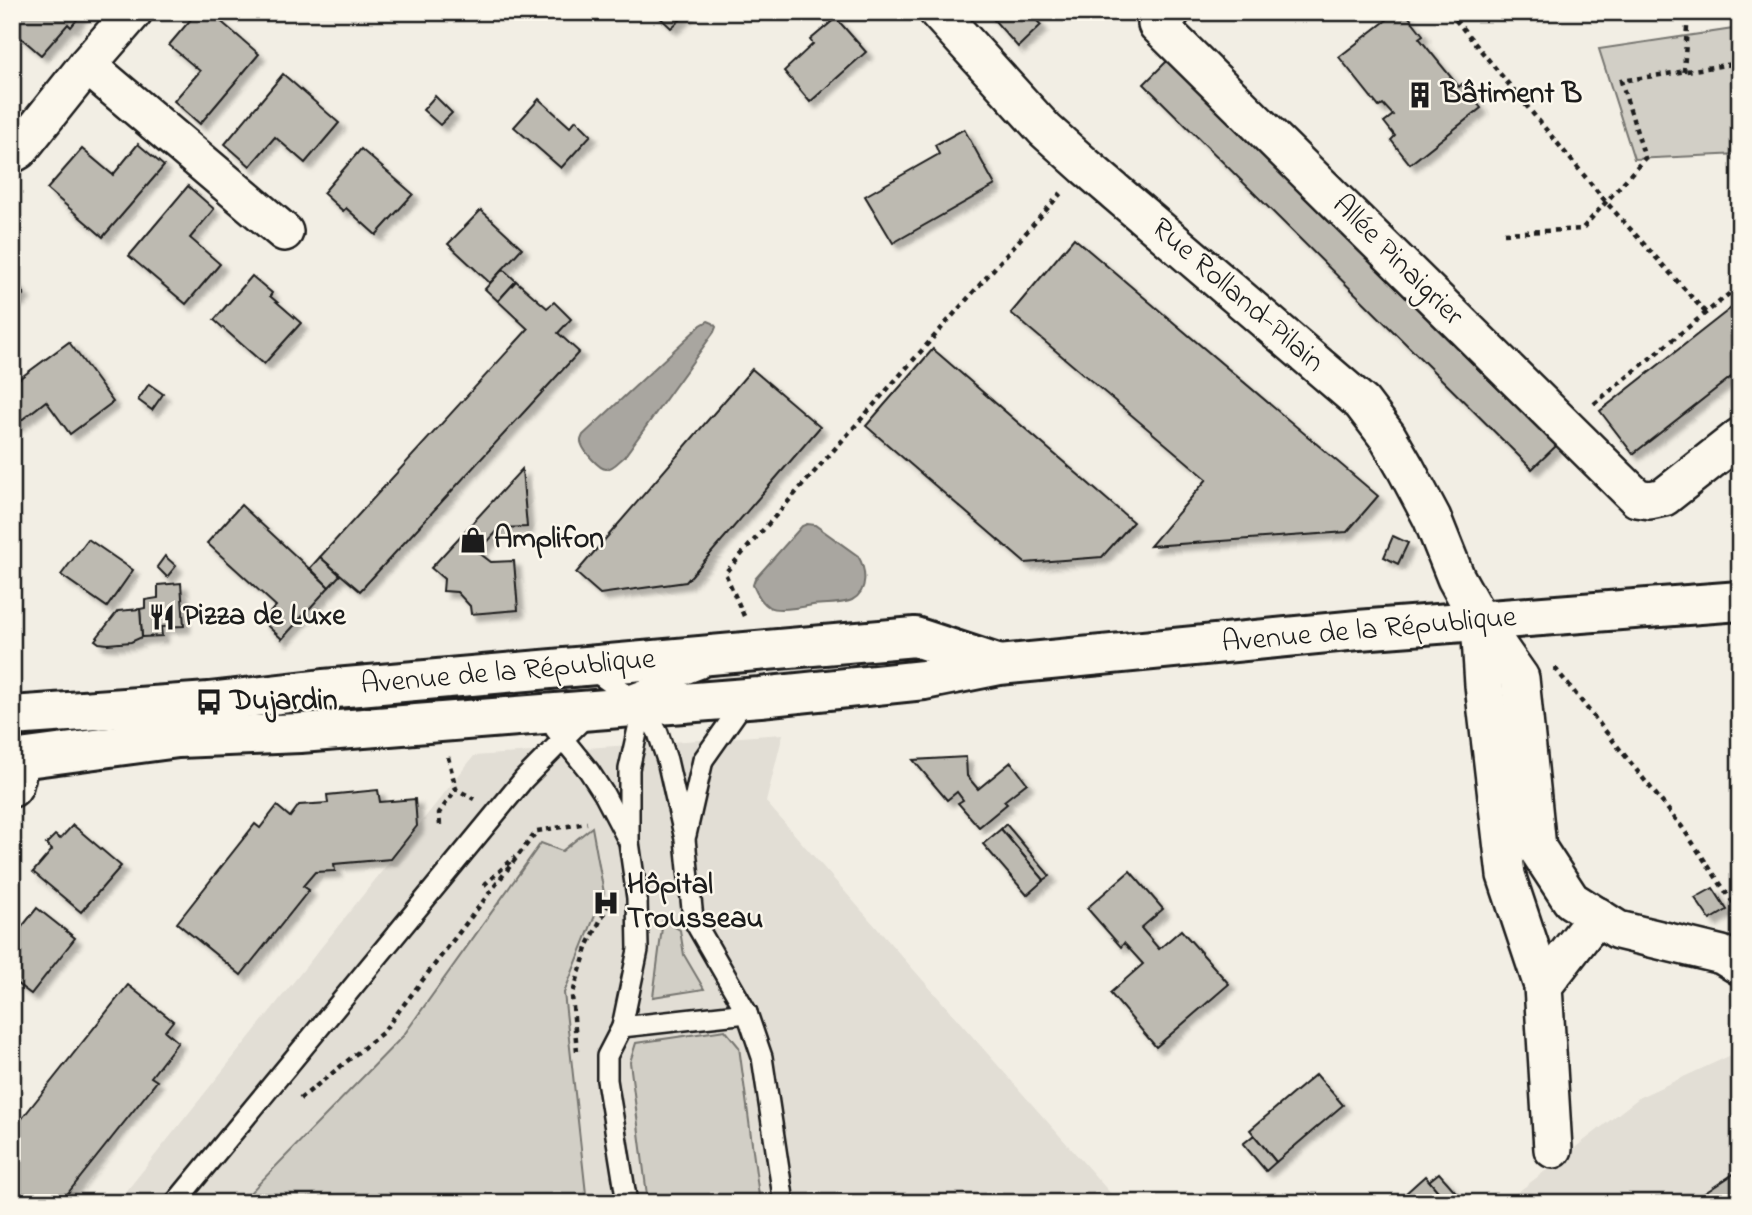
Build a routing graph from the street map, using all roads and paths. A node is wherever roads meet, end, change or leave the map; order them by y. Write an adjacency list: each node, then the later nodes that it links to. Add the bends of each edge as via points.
1 (133, 12): 7 (street)
2 (937, 12): 10 (street, Rue Rolland-Pilain, via 1045,130)
3 (1449, 12): 11 (path)
4 (1688, 12): 8 (path)
5 (1164, 18): 16 (street, Allée Pinaigrier)
6 (1740, 63): 8 (path)
7 (87, 65): 9 (street); 12 (street)
8 (1684, 72): 11 (path, via 1620,82 1645,158)
9 (12, 154)
10 (1085, 166): 19 (street, Rue Rolland-Pilain, via 1362,403 1406,469); 20 (path, via 725,573)
11 (1606, 202): 13 (path, via 1582,229); 15 (path)
12 (284, 232)
13 (1504, 233)
14 (1740, 285): 15 (path)
15 (1706, 313): 16 (path)
16 (1566, 427): 17 (street, Allée Pinaigrier, via 1637,498 1650,500 1664,497)
17 (1740, 437)
18 (1740, 601): 19 (main road, Avenue de la République)
19 (1480, 621): 21 (main road, Avenue de la République); 38 (street, Rue Rolland-Pilain, via 1520,678 1537,848 1572,900); 40 (street, via 1506,874)
20 (744, 636): 21 (main road, Avenue de la République, via 915,637); 23 (main road, Avenue de la République); 25 (lane)
21 (999, 665): 24 (main road, Avenue de la République, via 924,680)
22 (1553, 665): 37 (path, via 1682,827)
23 (587, 666): 25 (lane); 26 (main road, Avenue de la République)
24 (746, 698): 25 (main road, Avenue de la République); 32 (lane, via 703,760)
25 (636, 701): 27 (main road, Avenue de la République, via 592,710); 32 (lane, via 658,733); 33 (lane, via 629,769)
26 (12, 716)
27 (553, 726): 28 (main road, Avenue de la République, via 178,738); 29 (lane); 46 (lane, via 524,779)
28 (15, 769)
29 (589, 771): 33 (lane); 34 (path, via 577,788 592,823 537,831)
30 (456, 789): 31 (path, via 439,813)
31 (440, 825)
32 (684, 839): 41 (lane, via 693,919)
33 (629, 842): 42 (lane, via 638,950)
34 (524, 849): 35 (path); 44 (path, via 382,1033)
35 (484, 885)
36 (610, 900): 43 (path, via 588,945 572,996)
37 (1740, 913)
38 (1597, 916): 39 (street, Rue Rolland-Pilain, via 1618,930 1722,955); 40 (street)
39 (1740, 966)
40 (1544, 986): 45 (street)
41 (747, 1013): 42 (lane); 48 (lane, via 762,1057)
42 (622, 1027): 47 (lane, via 607,1056 607,1080)
43 (577, 1051)
44 (292, 1105)
45 (1553, 1149)
46 (175, 1203)
47 (627, 1203)
48 (783, 1203)

